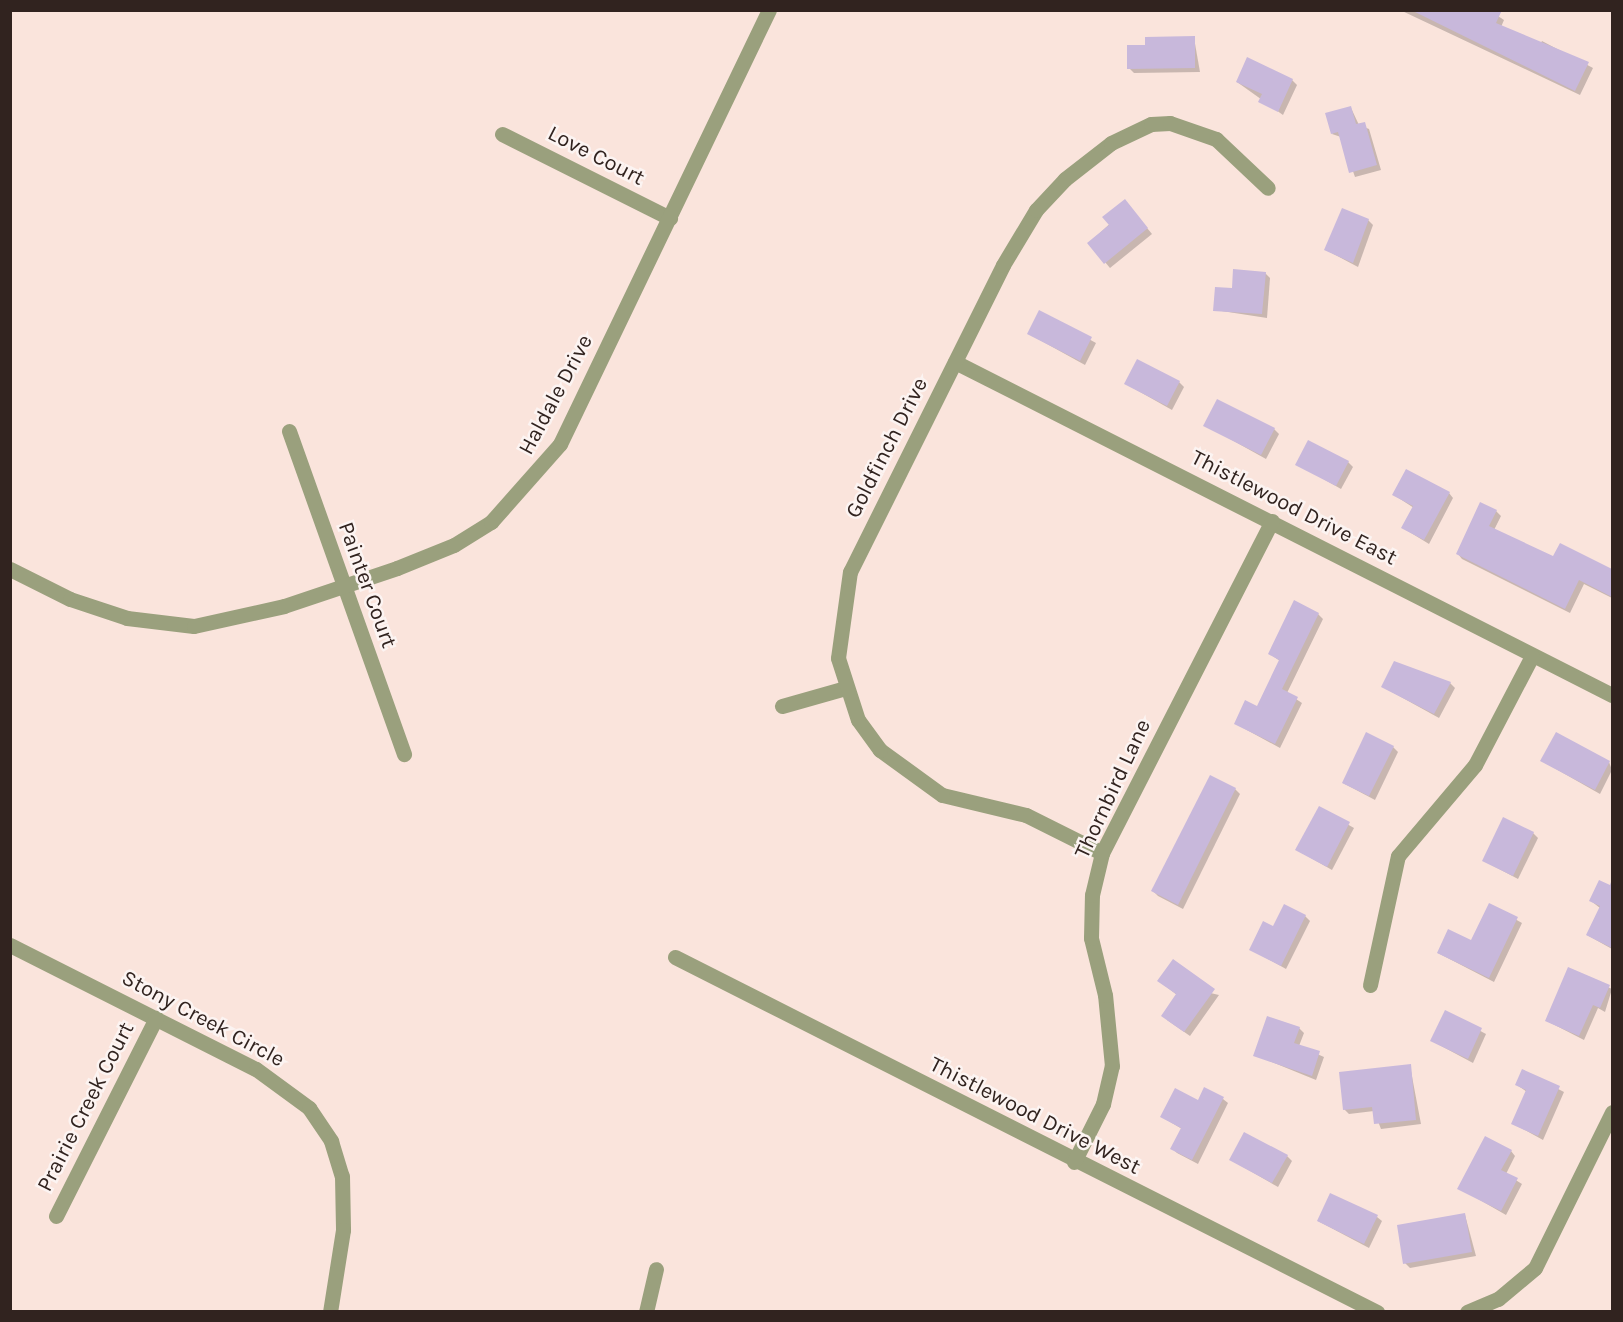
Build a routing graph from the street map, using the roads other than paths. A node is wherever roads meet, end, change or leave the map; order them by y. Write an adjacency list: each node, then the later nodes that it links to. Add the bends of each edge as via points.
1 (769, 10): 4 (street, Haldale Drive)
2 (502, 134): 4 (street, Love Court)
3 (1268, 188): 5 (street, Goldfinch Drive, via 1234,152 1183,124 1151,124 1111,143 1036,210)
4 (670, 218): 9 (street, Haldale Drive, via 542,470 491,522 454,545)
5 (955, 362): 7 (street, Thistlewood Drive East); 11 (street, Goldfinch Drive, via 850,572 838,658)
6 (289, 431): 9 (street, Painter Court)
7 (1272, 521): 10 (street, Thistlewood Drive East); 15 (street, Thornbird Lane)
8 (10, 569): 9 (street, Haldale Drive, via 69,599 127,618 194,626 231,621)
9 (344, 584): 14 (street, Painter Court)
10 (1532, 656): 12 (street, Thistlewood Drive East); 18 (street, via 1475,765 1398,856)
11 (845, 688): 13 (street); 15 (street, Goldfinch Drive, via 880,750 912,779 942,795 1026,815)
12 (1612, 695)
13 (782, 706)
14 (404, 754)
15 (1102, 853): 22 (street, Thornbird Lane, via 1092,895 1091,938 1112,1035 1112,1066 1103,1104)
16 (10, 945): 19 (street, Stony Creek Circle)
17 (675, 957): 22 (street, Thistlewood Drive West)
18 (1370, 985)
19 (156, 1018): 23 (street, Prairie Creek Court); 25 (street, Stony Creek Circle, via 277,1082 320,1122 338,1156 345,1201)
20 (1612, 1112): 21 (street)
21 (1609, 1128): 28 (street, via 1535,1268 1498,1299)
22 (1074, 1162): 27 (street, Thistlewood Drive West)
23 (56, 1216)
24 (656, 1269): 26 (street)
25 (330, 1311)
26 (646, 1311)
27 (1377, 1311)
28 (1467, 1311)

